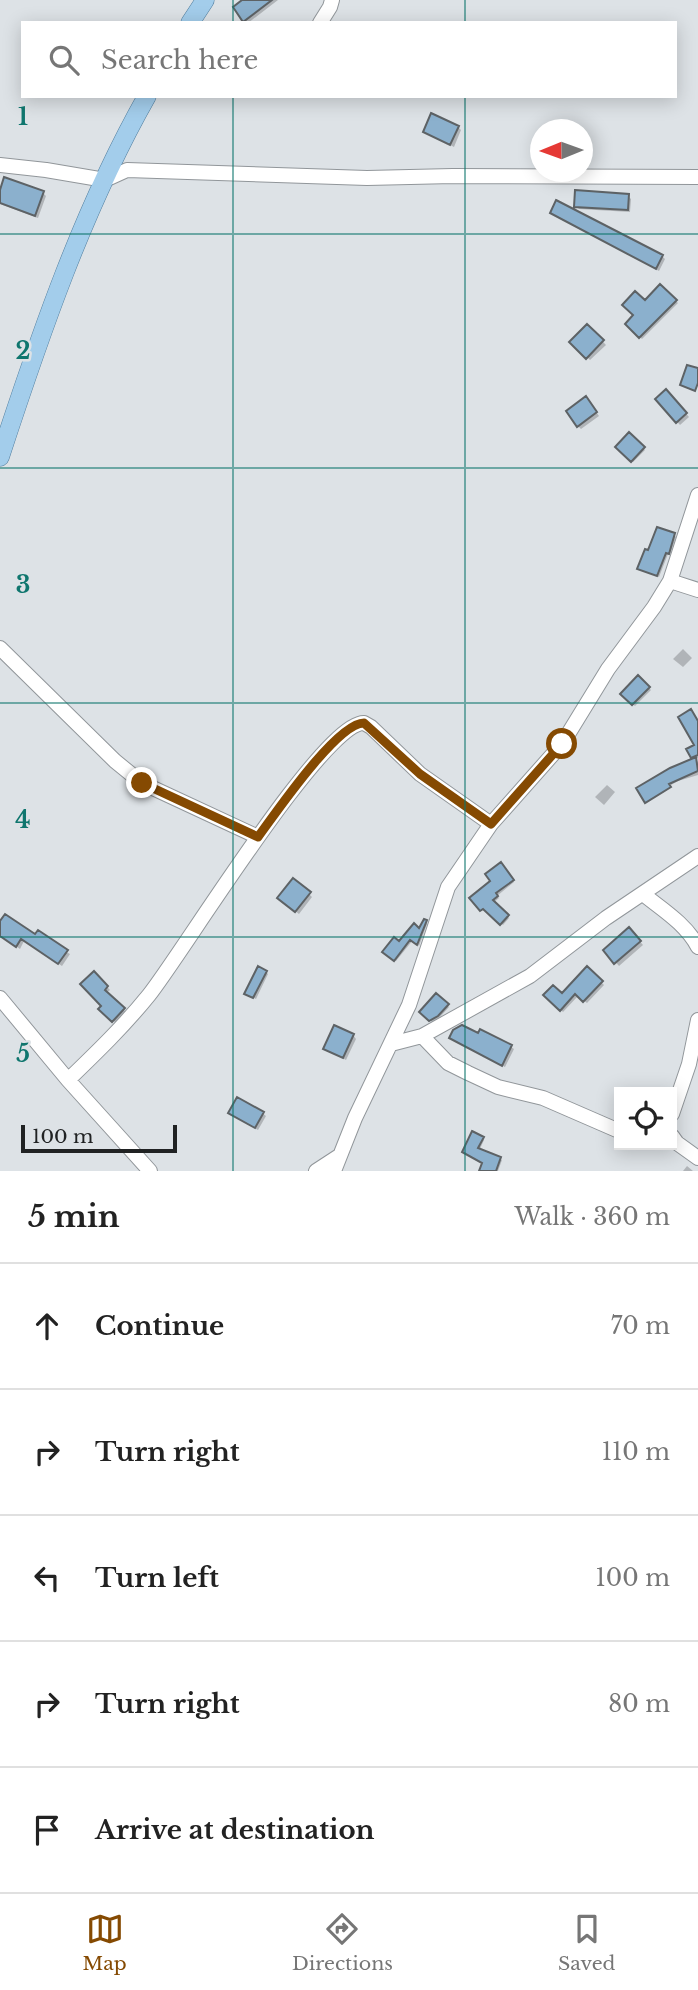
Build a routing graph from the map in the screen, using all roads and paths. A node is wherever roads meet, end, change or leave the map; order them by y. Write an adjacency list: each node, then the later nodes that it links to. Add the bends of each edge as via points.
1 (205, 0): 3 (main road)
2 (332, 0): 4 (street)
3 (191, 21)
4 (321, 21)
5 (145, 98): 8 (main road)
6 (0, 165): 8 (street)
7 (698, 177): 8 (street, via 367,178 127,170)
8 (105, 180): 9 (main road, via 69,265)
9 (0, 457)
10 (698, 495): 11 (street)
11 (670, 581): 12 (street); 14 (street, via 562,744)
12 (698, 590)
13 (0, 648): 15 (street, via 142,783)
14 (491, 824): 15 (street, via 420,774 371,727 358,723 344,731 303,776); 22 (street, via 448,887)
15 (258, 837): 23 (street, via 150,994)
16 (698, 856): 17 (street)
17 (643, 894): 18 (street, via 678,922); 21 (street, via 530,976)
18 (698, 947)
19 (0, 998): 23 (street)
20 (698, 1020): 24 (street)
21 (422, 1036): 22 (street); 25 (street, via 448,1063 468,1073)
22 (391, 1044): 27 (street)
23 (68, 1080): 29 (street)
24 (677, 1099)
25 (614, 1129)
26 (677, 1143): 28 (street)
27 (339, 1156): 30 (street); 31 (street)
28 (698, 1158)
29 (150, 1171)
30 (316, 1171)
31 (334, 1171)

